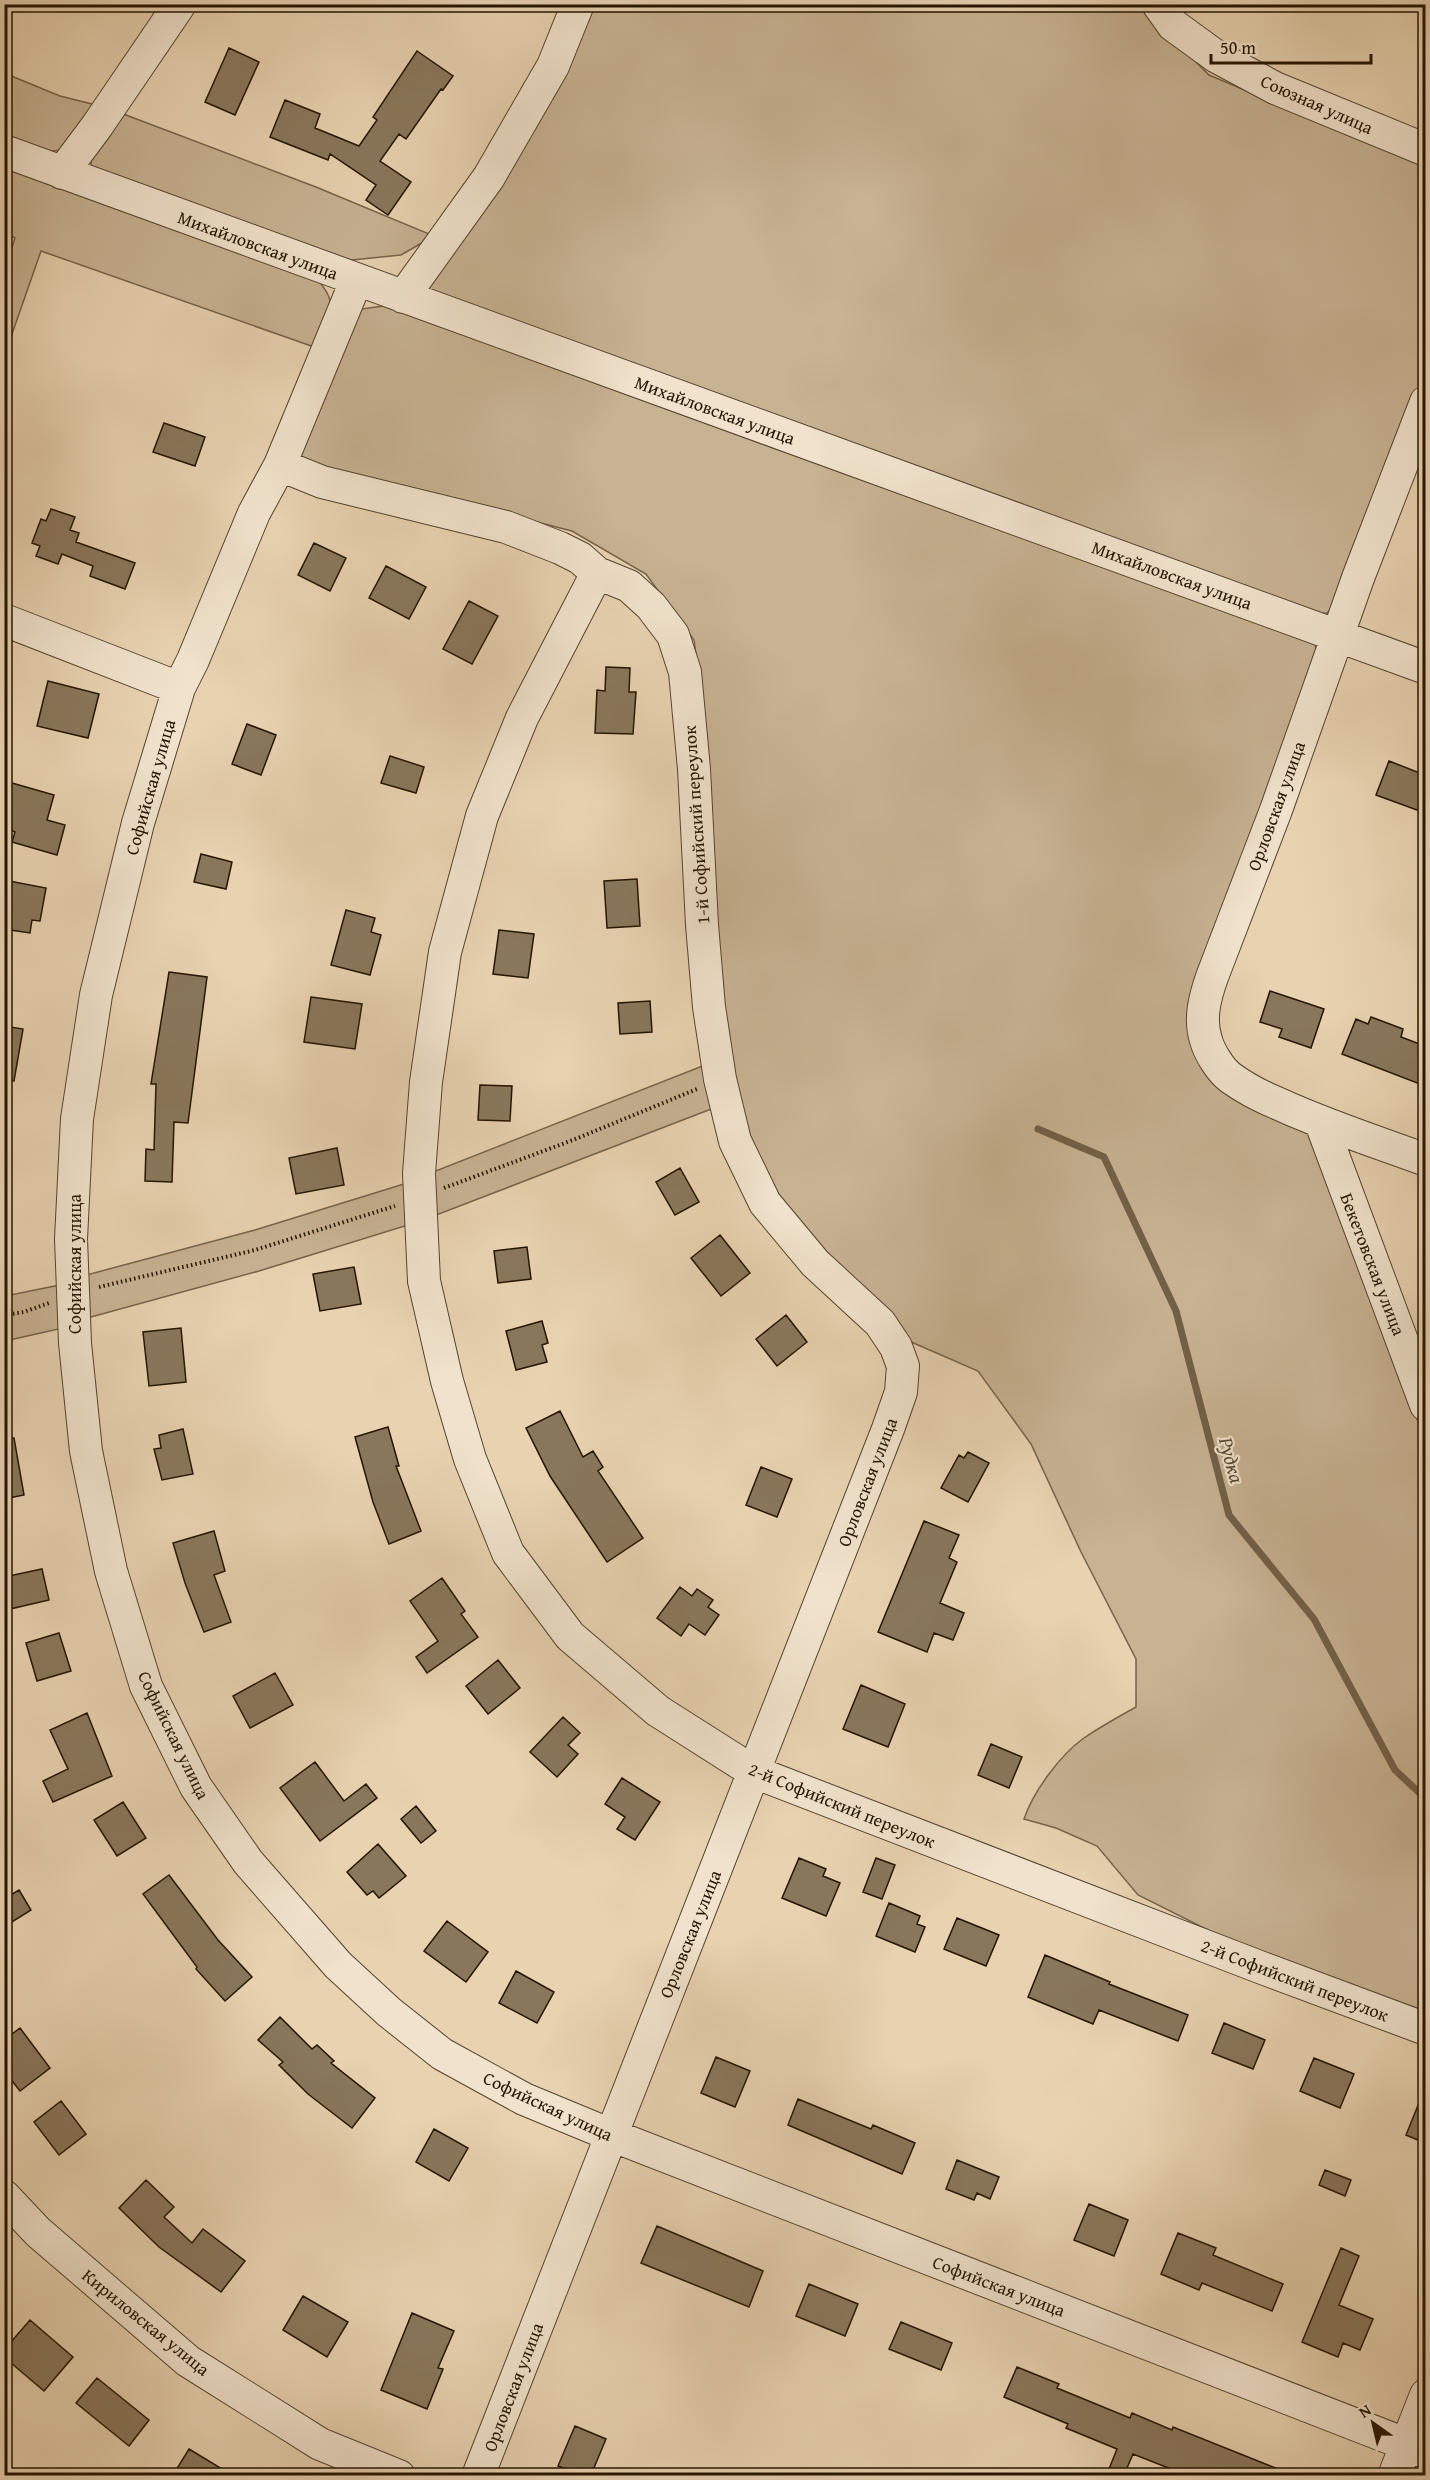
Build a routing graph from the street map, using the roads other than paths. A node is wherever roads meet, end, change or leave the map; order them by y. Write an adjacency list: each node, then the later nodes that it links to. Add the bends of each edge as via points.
1 (180, 4): 6 (street)
2 (578, 4): 8 (street, via 553,66 489,177)
3 (1158, 4): 4 (street, Союзная улица, via 1173,25 1217,57 1275,88)
4 (1425, 150)
5 (4, 151): 6 (street, Михайловская улица)
6 (62, 173): 7 (street, Михайловская улица)
7 (356, 281): 8 (street, Михайловская улица); 10 (street, Софийская улица)
8 (403, 297): 13 (street, Михайловская улица)
9 (1425, 402): 13 (street, Орловская улица)
10 (280, 465): 11 (street, 1-й Софийский переулок, via 322,482 506,527 580,558); 15 (street, Софийская улица, via 254,513)
11 (597, 573): 18 (street, 1-й Софийский переулок, via 629,586 651,606 673,636 685,672 709,1007 735,1141 765,1203 815,1263 880,1323 896,1347 903,1366); 20 (street, 2-й Софийский переулок, via 522,718 487,805 445,952 426,1082 420,1173 424,1281 470,1459 508,1552 570,1636 658,1712)
12 (4, 620): 15 (street)
13 (1338, 634): 14 (street, Михайловская улица); 16 (street, Орловская улица, via 1212,977 1204,1000 1203,1022 1206,1041 1228,1076 1249,1090)
14 (1425, 668)
15 (179, 688): 22 (street, Софийская улица, via 138,823 96,995 77,1119 71,1239 75,1343 86,1451 111,1571 146,1686 196,1787 248,1862 338,1965 442,2054 524,2099)
16 (1321, 1123): 17 (street, Орловская улица); 19 (street, Бекетовская улица)
17 (1425, 1160)
18 (901, 1392): 20 (street, Орловская улица)
19 (1425, 1405)
20 (754, 1772): 21 (street, 2-й Софийский переулок); 22 (street, Орловская улица)
21 (1425, 2029)
22 (611, 2135): 25 (street, Софийская улица); 27 (street, Орловская улица)
23 (4, 2196): 26 (street, Кириловская улица, via 38,2232 188,2361 320,2444)
24 (1425, 2395): 25 (street)
25 (1416, 2448): 28 (street)
26 (399, 2475)
27 (478, 2475)
28 (1394, 2475)

